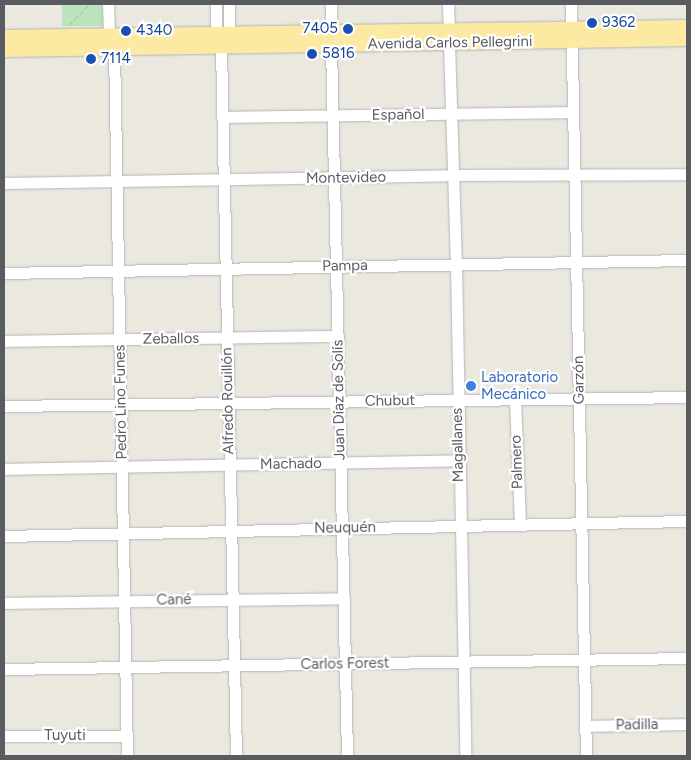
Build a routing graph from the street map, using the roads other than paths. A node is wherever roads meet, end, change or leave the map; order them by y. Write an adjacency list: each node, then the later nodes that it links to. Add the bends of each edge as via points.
1 (108, 4): 14 (street, Pedro Lino Funes)
2 (216, 4): 11 (street)
3 (229, 4): 11 (street)
4 (331, 4): 12 (street, Juan Díaz de Solís)
5 (448, 4): 9 (street, Magallanes)
6 (571, 4): 8 (street, Garzón)
7 (687, 27): 8 (main road, Avenida Carlos Pellegrini)
8 (571, 35): 9 (main road, Avenida Carlos Pellegrini); 13 (main road, Avenida Carlos Pellegrini); 16 (street, Garzón)
9 (449, 37): 12 (main road, Avenida Carlos Pellegrini); 17 (street, Magallanes)
10 (4, 38): 14 (main road, Avenida Carlos Pellegrini, via 62,37)
11 (222, 38): 12 (main road, Avenida Carlos Pellegrini); 14 (main road, Avenida Carlos Pellegrini); 19 (street, Alfredo Rouillón)
12 (331, 39): 18 (street, Juan Díaz de Solís)
13 (687, 40)
14 (111, 42): 15 (main road, Avenida Carlos Pellegrini); 25 (street, Pedro Lino Funes)
15 (4, 50)
16 (573, 112): 17 (street, Español); 22 (street, Garzón)
17 (451, 114): 18 (street, Español); 21 (street, Magallanes)
18 (332, 116): 19 (street, Español); 23 (street, Juan Díaz de Solís)
19 (222, 117): 24 (street, Alfredo Rouillón)
20 (687, 174): 22 (street, Montevideo)
21 (453, 175): 22 (street, Montevideo); 23 (street, Montevideo); 29 (street, Magallanes)
22 (574, 176): 28 (street, Garzón)
23 (334, 179): 24 (street, Montevideo); 30 (street, Juan Díaz de Solís)
24 (224, 180): 25 (street, Montevideo); 31 (street, Alfredo Rouillón)
25 (116, 182): 26 (street, Montevideo); 32 (street, Pedro Lino Funes)
26 (4, 183)
27 (687, 260): 28 (street, Pampa)
28 (576, 263): 29 (street, Pampa); 39 (street, Garzón)
29 (456, 265): 30 (street, Pampa); 41 (street, Magallanes)
30 (336, 266): 31 (street, Pampa); 34 (street, Juan Díaz de Solís)
31 (226, 269): 32 (street, Pampa); 35 (street, Alfredo Rouillón)
32 (118, 271): 33 (street, Pampa); 36 (street, Pedro Lino Funes)
33 (4, 274)
34 (338, 336): 35 (street, Zeballos); 42 (street, Juan Díaz de Solís)
35 (227, 338): 36 (street, Zeballos); 43 (street, Alfredo Rouillón)
36 (119, 340): 37 (street, Zeballos); 44 (street, Pedro Lino Funes)
37 (4, 342)
38 (687, 397): 39 (street, Chubut)
39 (579, 398): 40 (street, Chubut); 52 (street, Garzón)
40 (515, 399): 41 (street, Chubut); 53 (street, Palmero)
41 (457, 400): 42 (street, Chubut); 46 (street, Magallanes)
42 (339, 402): 43 (street, Chubut); 47 (street, Juan Díaz de Solís)
43 (228, 403): 44 (street, Chubut); 48 (street, Alfredo Rouillón)
44 (120, 404): 45 (street, Chubut); 49 (street, Pedro Lino Funes)
45 (4, 406)
46 (458, 460): 47 (street, Machado); 54 (street, Magallanes)
47 (341, 463): 48 (street, Machado); 55 (street, Juan Díaz de Solís)
48 (230, 465): 49 (street, Machado); 56 (street, Alfredo Rouillón)
49 (122, 467): 50 (street, Machado); 57 (street, Pedro Lino Funes)
50 (4, 469)
51 (687, 521): 52 (street, Neuquén)
52 (582, 523): 53 (street, Neuquén); 64 (street, Garzón)
53 (520, 524): 54 (street, Neuquén)
54 (459, 526): 55 (street, Neuquén); 65 (street, Magallanes)
55 (342, 528): 56 (street, Neuquén); 59 (street, Juan Díaz de Solís)
56 (231, 530): 57 (street, Neuquén); 60 (street, Alfredo Rouillón)
57 (123, 533): 58 (street, Neuquén); 61 (street, Pedro Lino Funes)
58 (4, 536)
59 (344, 598): 60 (street, Cané); 66 (street, Juan Díaz de Solís)
60 (232, 599): 61 (street, Cané); 67 (street, Alfredo Rouillón)
61 (124, 601): 62 (street, Cané); 68 (street, Pedro Lino Funes)
62 (4, 603)
63 (687, 658): 64 (street, Carlos Forest)
64 (584, 660): 65 (street, Carlos Forest); 71 (street, Garzón)
65 (462, 662): 66 (street, Carlos Forest); 77 (street, Magallanes)
66 (345, 664): 67 (street, Carlos Forest); 76 (street, Juan Díaz de Solís)
67 (234, 665): 68 (street, Carlos Forest); 75 (street, Alfredo Rouillón)
68 (126, 667): 69 (street, Carlos Forest); 73 (street, Pedro Lino Funes)
69 (4, 669)
70 (687, 724): 71 (street, Padilla)
71 (586, 726): 78 (street, Garzón)
72 (4, 736): 73 (street, Tuyuti)
73 (127, 736): 74 (street, Pedro Lino Funes)
74 (127, 756)
75 (236, 756)
76 (347, 756)
77 (464, 756)
78 (586, 756)

